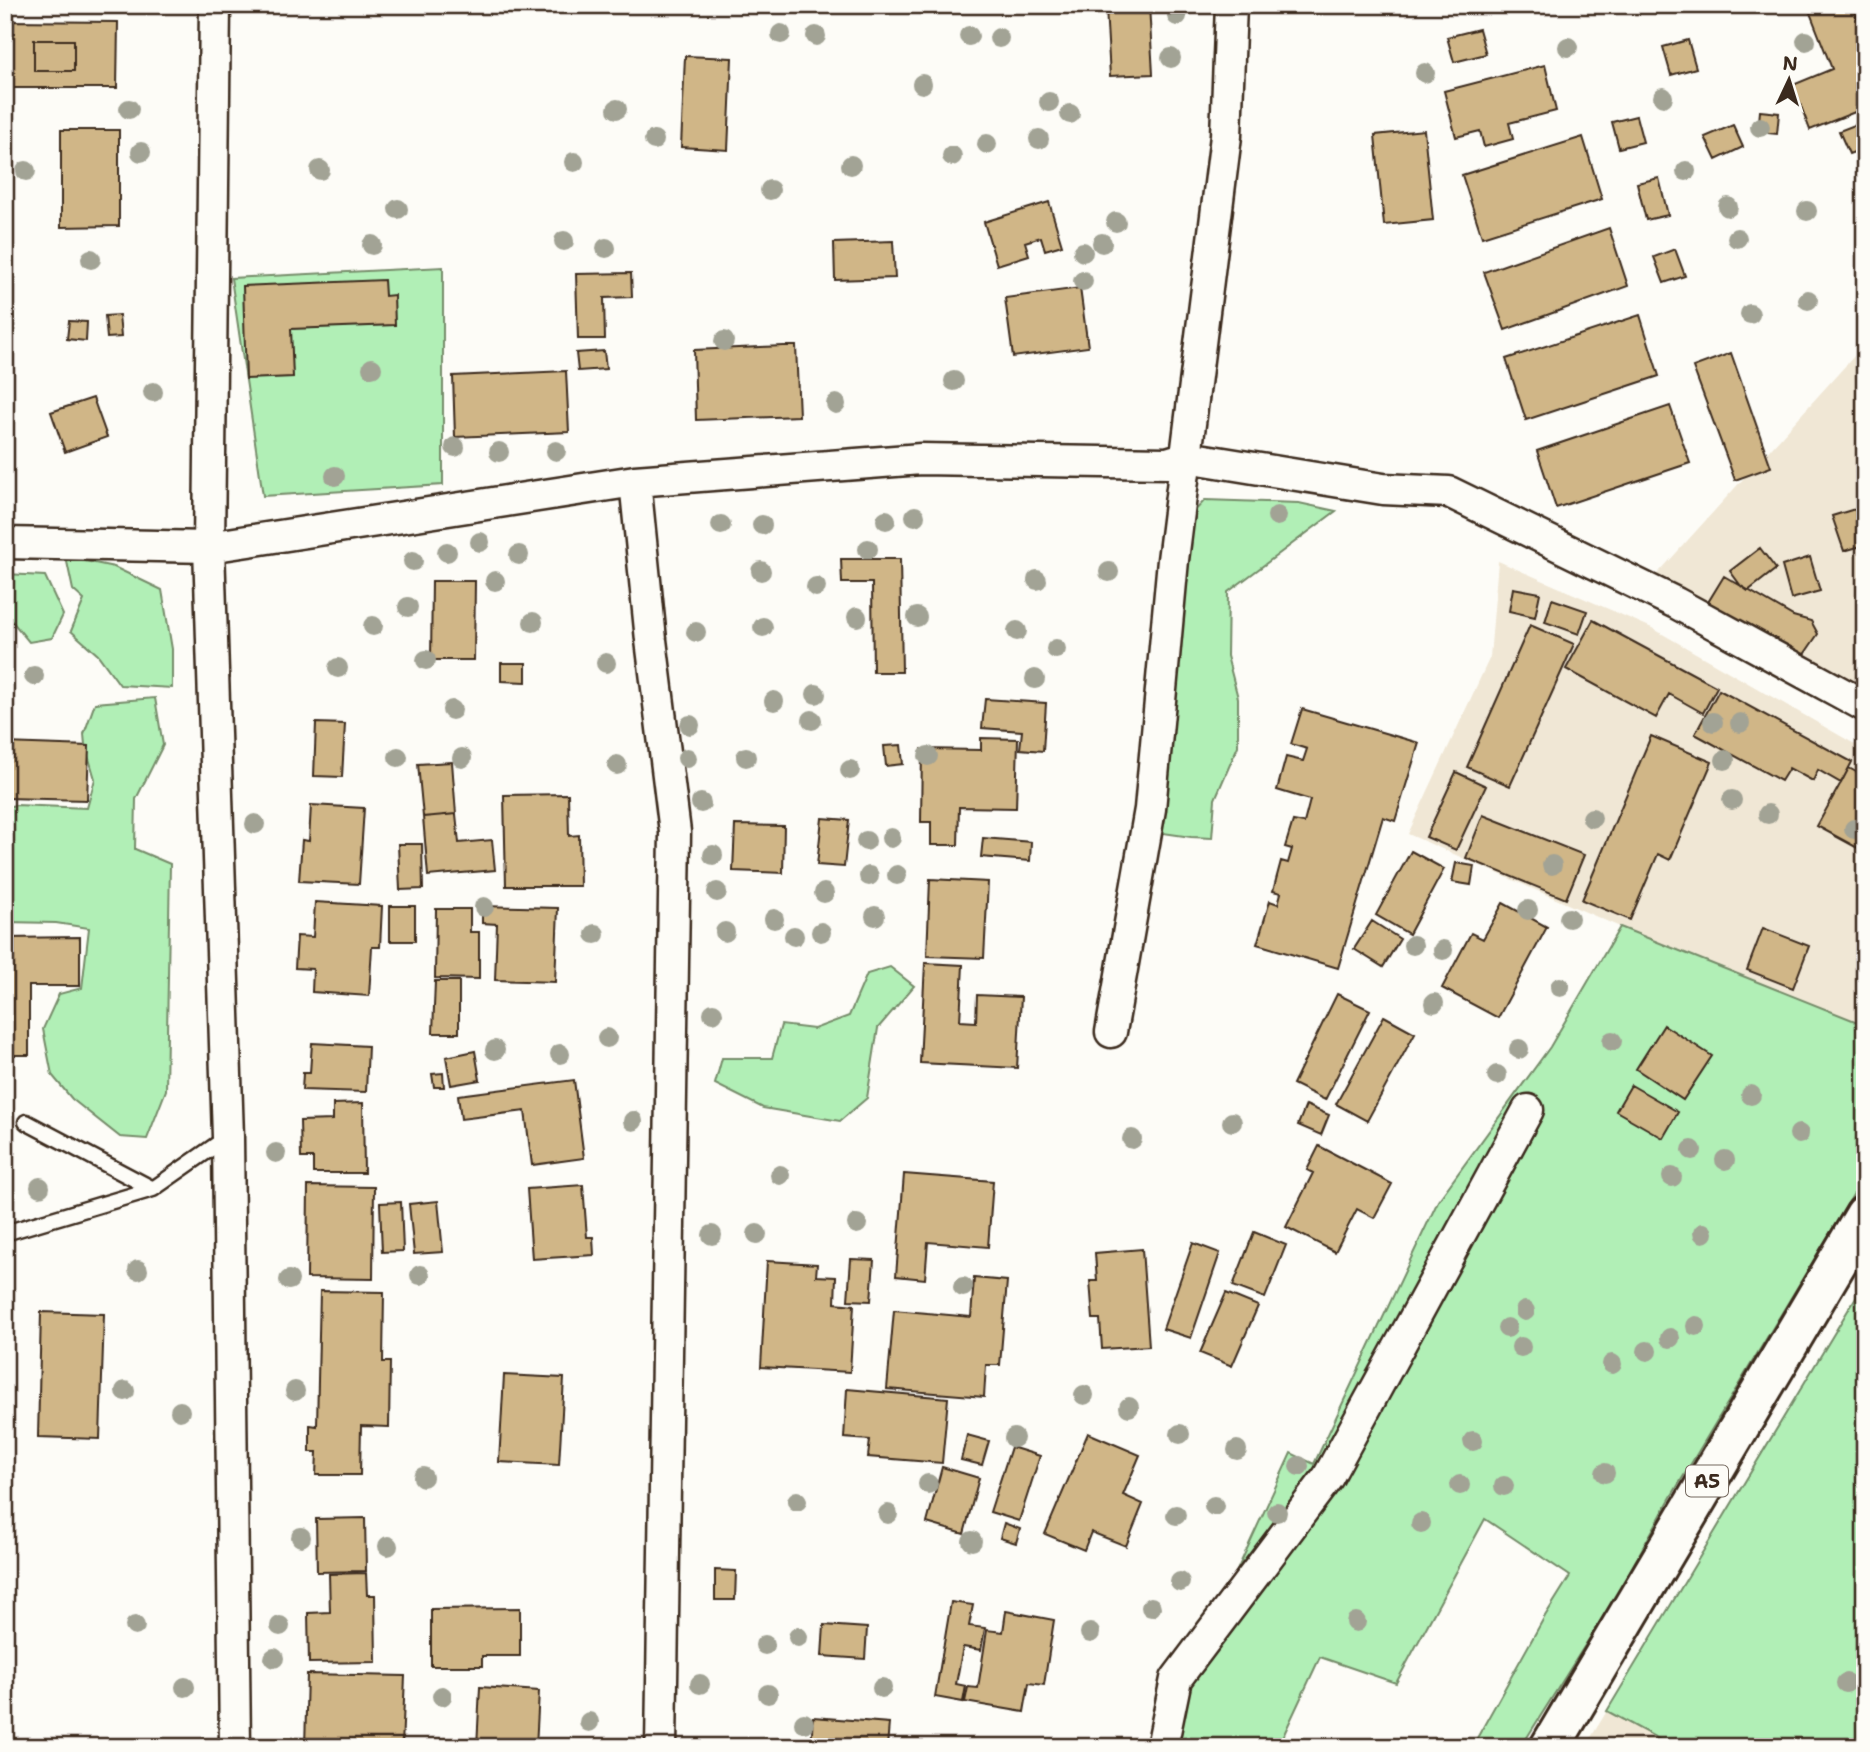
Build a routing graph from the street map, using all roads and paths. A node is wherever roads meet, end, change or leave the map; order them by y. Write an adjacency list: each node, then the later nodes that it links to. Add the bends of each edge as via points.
1 (215, 5): 6 (street)
2 (1231, 5): 3 (street, via 1226,136)
3 (1187, 457): 4 (street, via 1167,463 921,459); 7 (street, via 1383,489 1449,492 1676,603); 8 (street, via 1150,809)
4 (635, 481): 6 (street); 16 (street, via 676,832)
5 (5, 544): 6 (street)
6 (209, 547): 11 (street)
7 (1865, 706)
8 (1111, 1032)
9 (1528, 1110): 17 (street, via 1328,1477 1176,1679)
10 (26, 1122): 12 (lane)
11 (228, 1137): 12 (lane); 15 (street)
12 (153, 1189): 14 (lane)
13 (1865, 1215): 18 (highway, A5)
14 (5, 1233)
15 (235, 1747)
16 (661, 1747)
17 (1162, 1747)
18 (1550, 1747)

